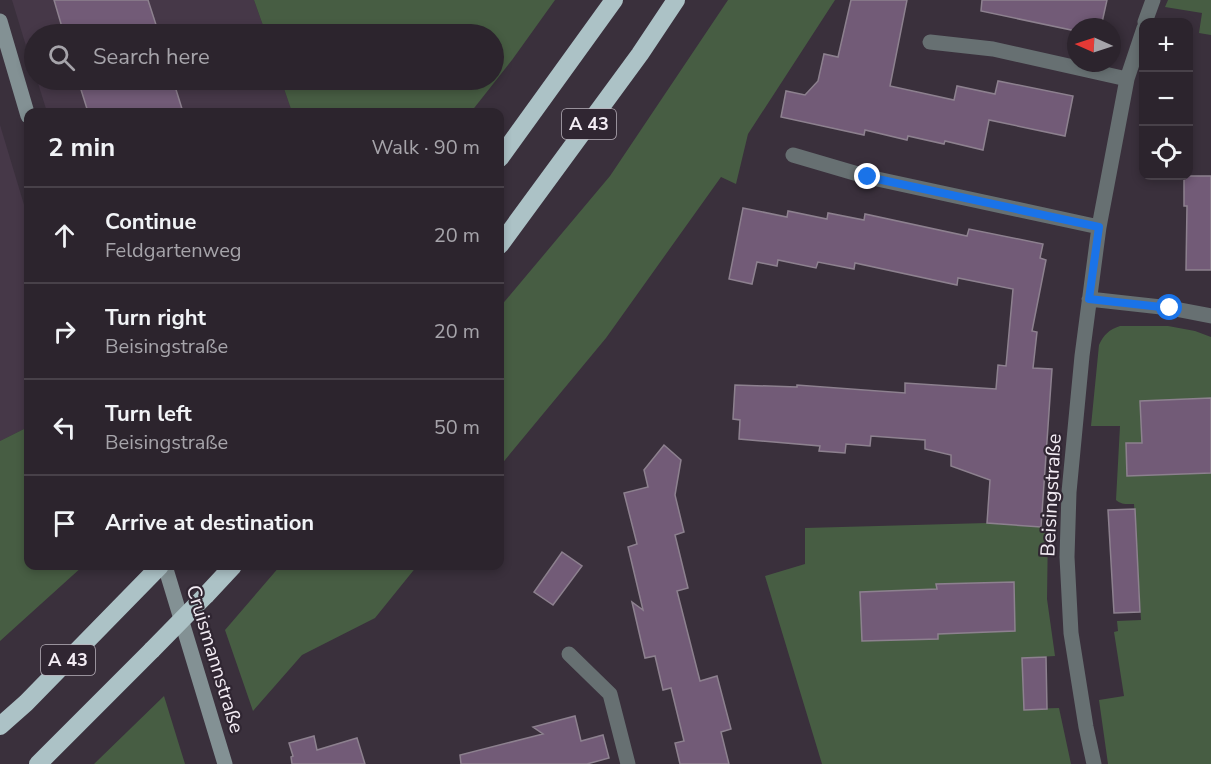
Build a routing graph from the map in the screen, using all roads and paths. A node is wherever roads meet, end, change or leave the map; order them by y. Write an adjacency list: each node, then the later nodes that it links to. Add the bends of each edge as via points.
1 (614, 0): 10 (highway, A 43)
2 (676, 0): 13 (highway, A 43)
3 (1153, 0): 4 (street)
4 (1146, 18)
5 (0, 21): 9 (street)
6 (1139, 40): 8 (street, Beisingstraße)
7 (930, 42): 8 (street, via 993,49)
8 (1126, 79): 12 (street, Beisingstraße)
9 (26, 108)
10 (504, 152)
11 (793, 155): 12 (street, via 868,177)
12 (1099, 227): 14 (street, Beisingstraße)
13 (504, 240)
14 (1089, 299): 15 (street); 24 (street, Beisingstraße, via 1070,481 1067,556 1071,633)
15 (1211, 316)
16 (156, 570): 20 (highway, A 43)
17 (166, 570): 22 (street, Cruismannstraße)
18 (228, 570): 21 (highway, A 43, bridge)
19 (569, 654): 23 (street, via 610,694)
20 (0, 726)
21 (38, 764)
22 (225, 764)
23 (628, 764)
24 (1094, 764)

